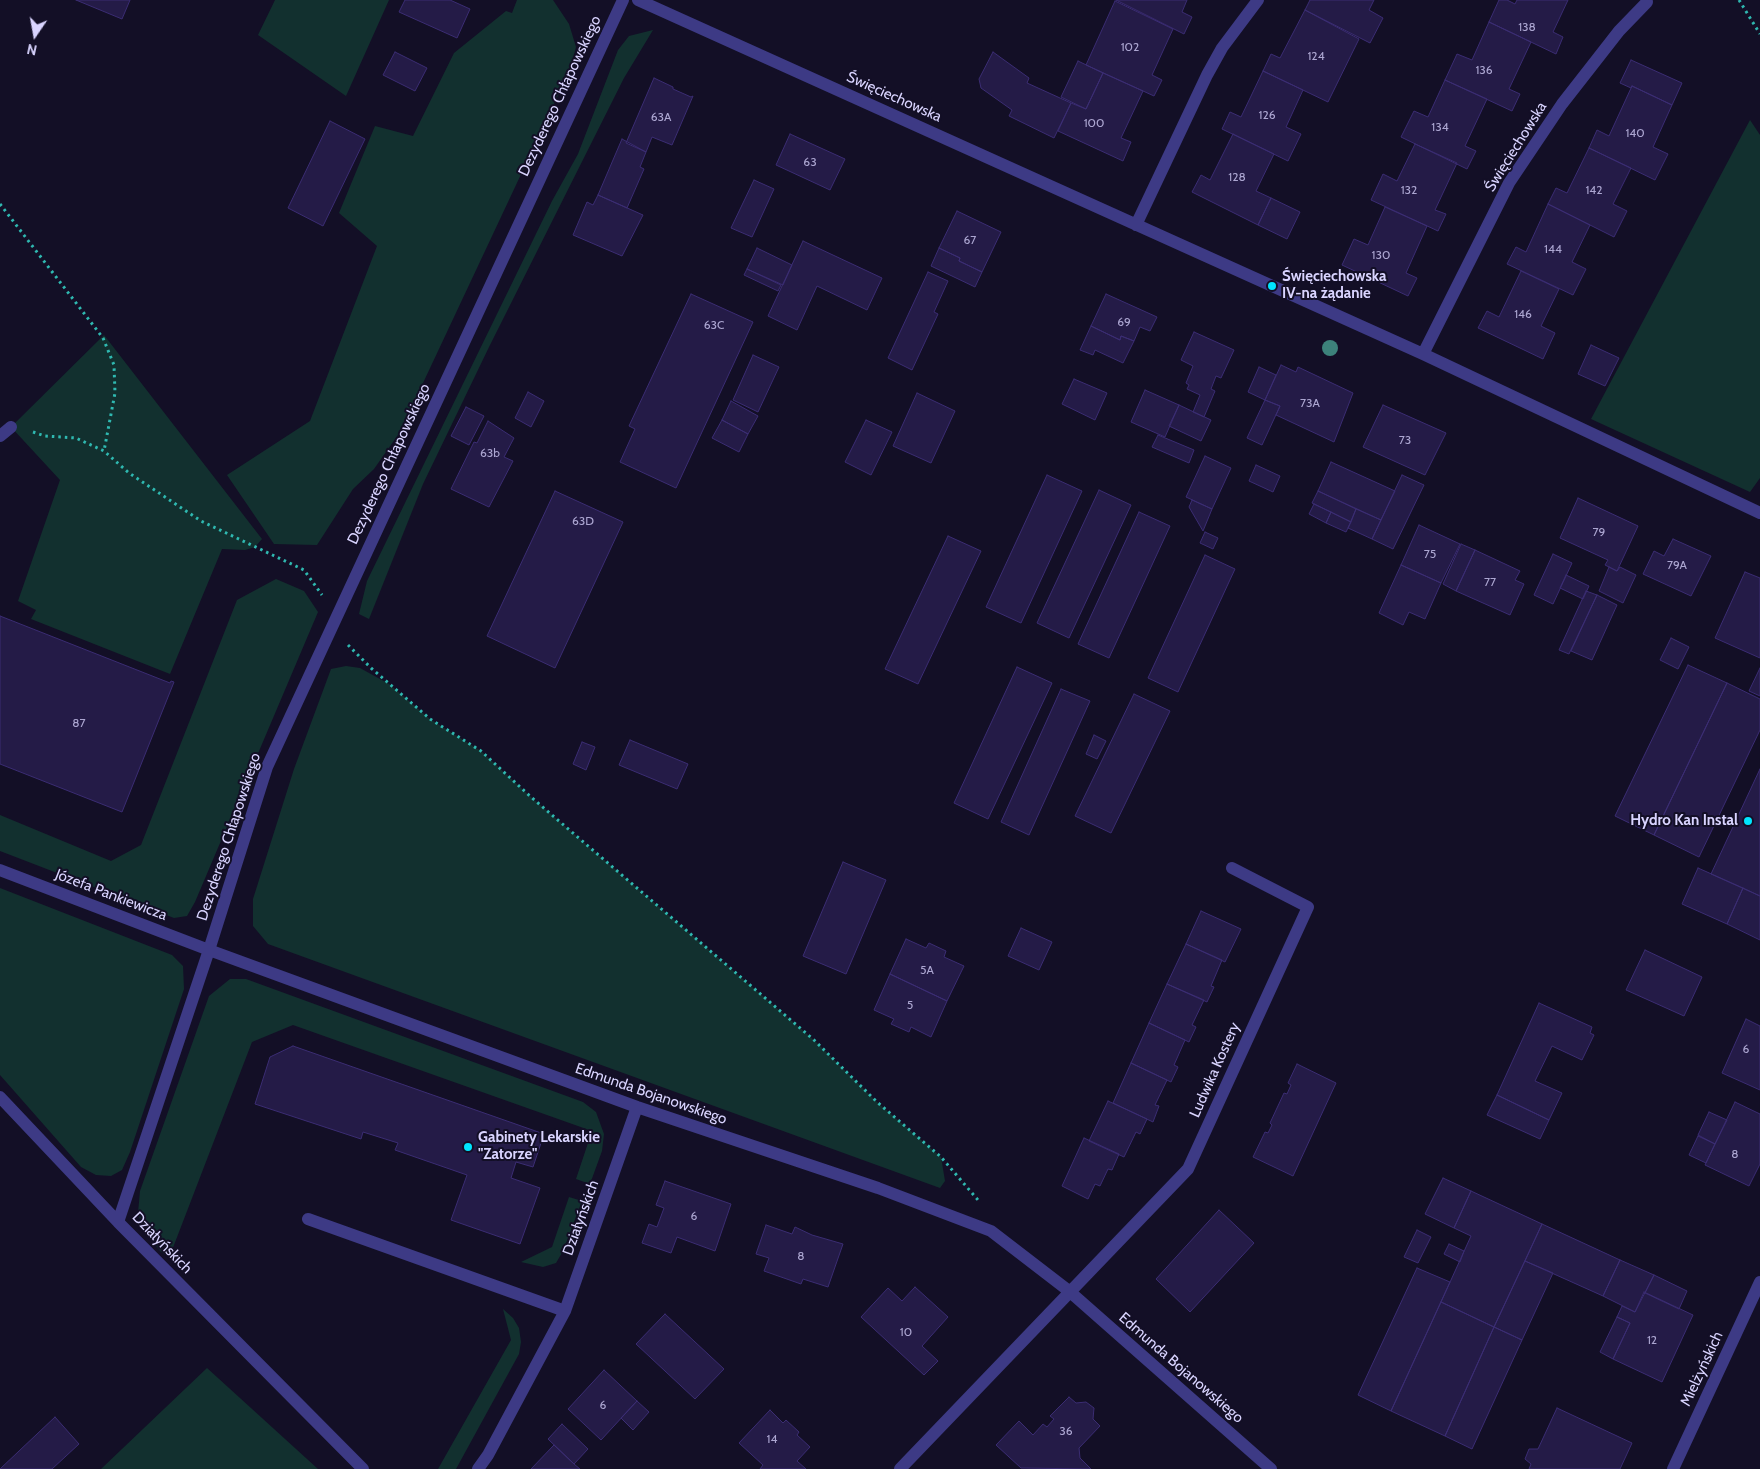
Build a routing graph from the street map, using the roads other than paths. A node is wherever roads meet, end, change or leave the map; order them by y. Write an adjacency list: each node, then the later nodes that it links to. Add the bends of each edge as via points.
1 (622, 0): 12 (street, Dezyderego Chłapowskiego, via 267,767)
2 (638, 0): 5 (street, Święciechowska)
3 (1258, 0): 5 (street, via 1222,48 1207,75)
4 (1647, 2): 6 (street, Święciechowska, via 1618,30 1562,104 1509,183)
5 (1136, 225): 6 (street, Święciechowska)
6 (1423, 354): 9 (street, Święciechowska)
7 (11, 427): 8 (street)
8 (0, 436)
9 (1760, 512)
10 (1232, 868): 18 (street, Ludwika Kostery, via 1308,906 1188,1169)
11 (0, 870): 12 (street, Józefa Pankiewicza)
12 (209, 950): 14 (street, Edmunda Bojanowskiego); 16 (street, Działyńskich)
13 (0, 1096): 16 (street)
14 (637, 1107): 18 (street, Edmunda Bojanowskiego, via 878,1188 991,1230); 19 (street, Działyńskich)
15 (308, 1219): 19 (street)
16 (118, 1222): 20 (street, Działyńskich)
17 (1760, 1282): 24 (street, Mielżyńskich)
18 (1069, 1291): 22 (street); 23 (street, Edmunda Bojanowskiego)
19 (565, 1311): 21 (street, Działyńskich)
20 (363, 1469)
21 (478, 1469)
22 (900, 1469)
23 (1271, 1469)
24 (1673, 1469)

